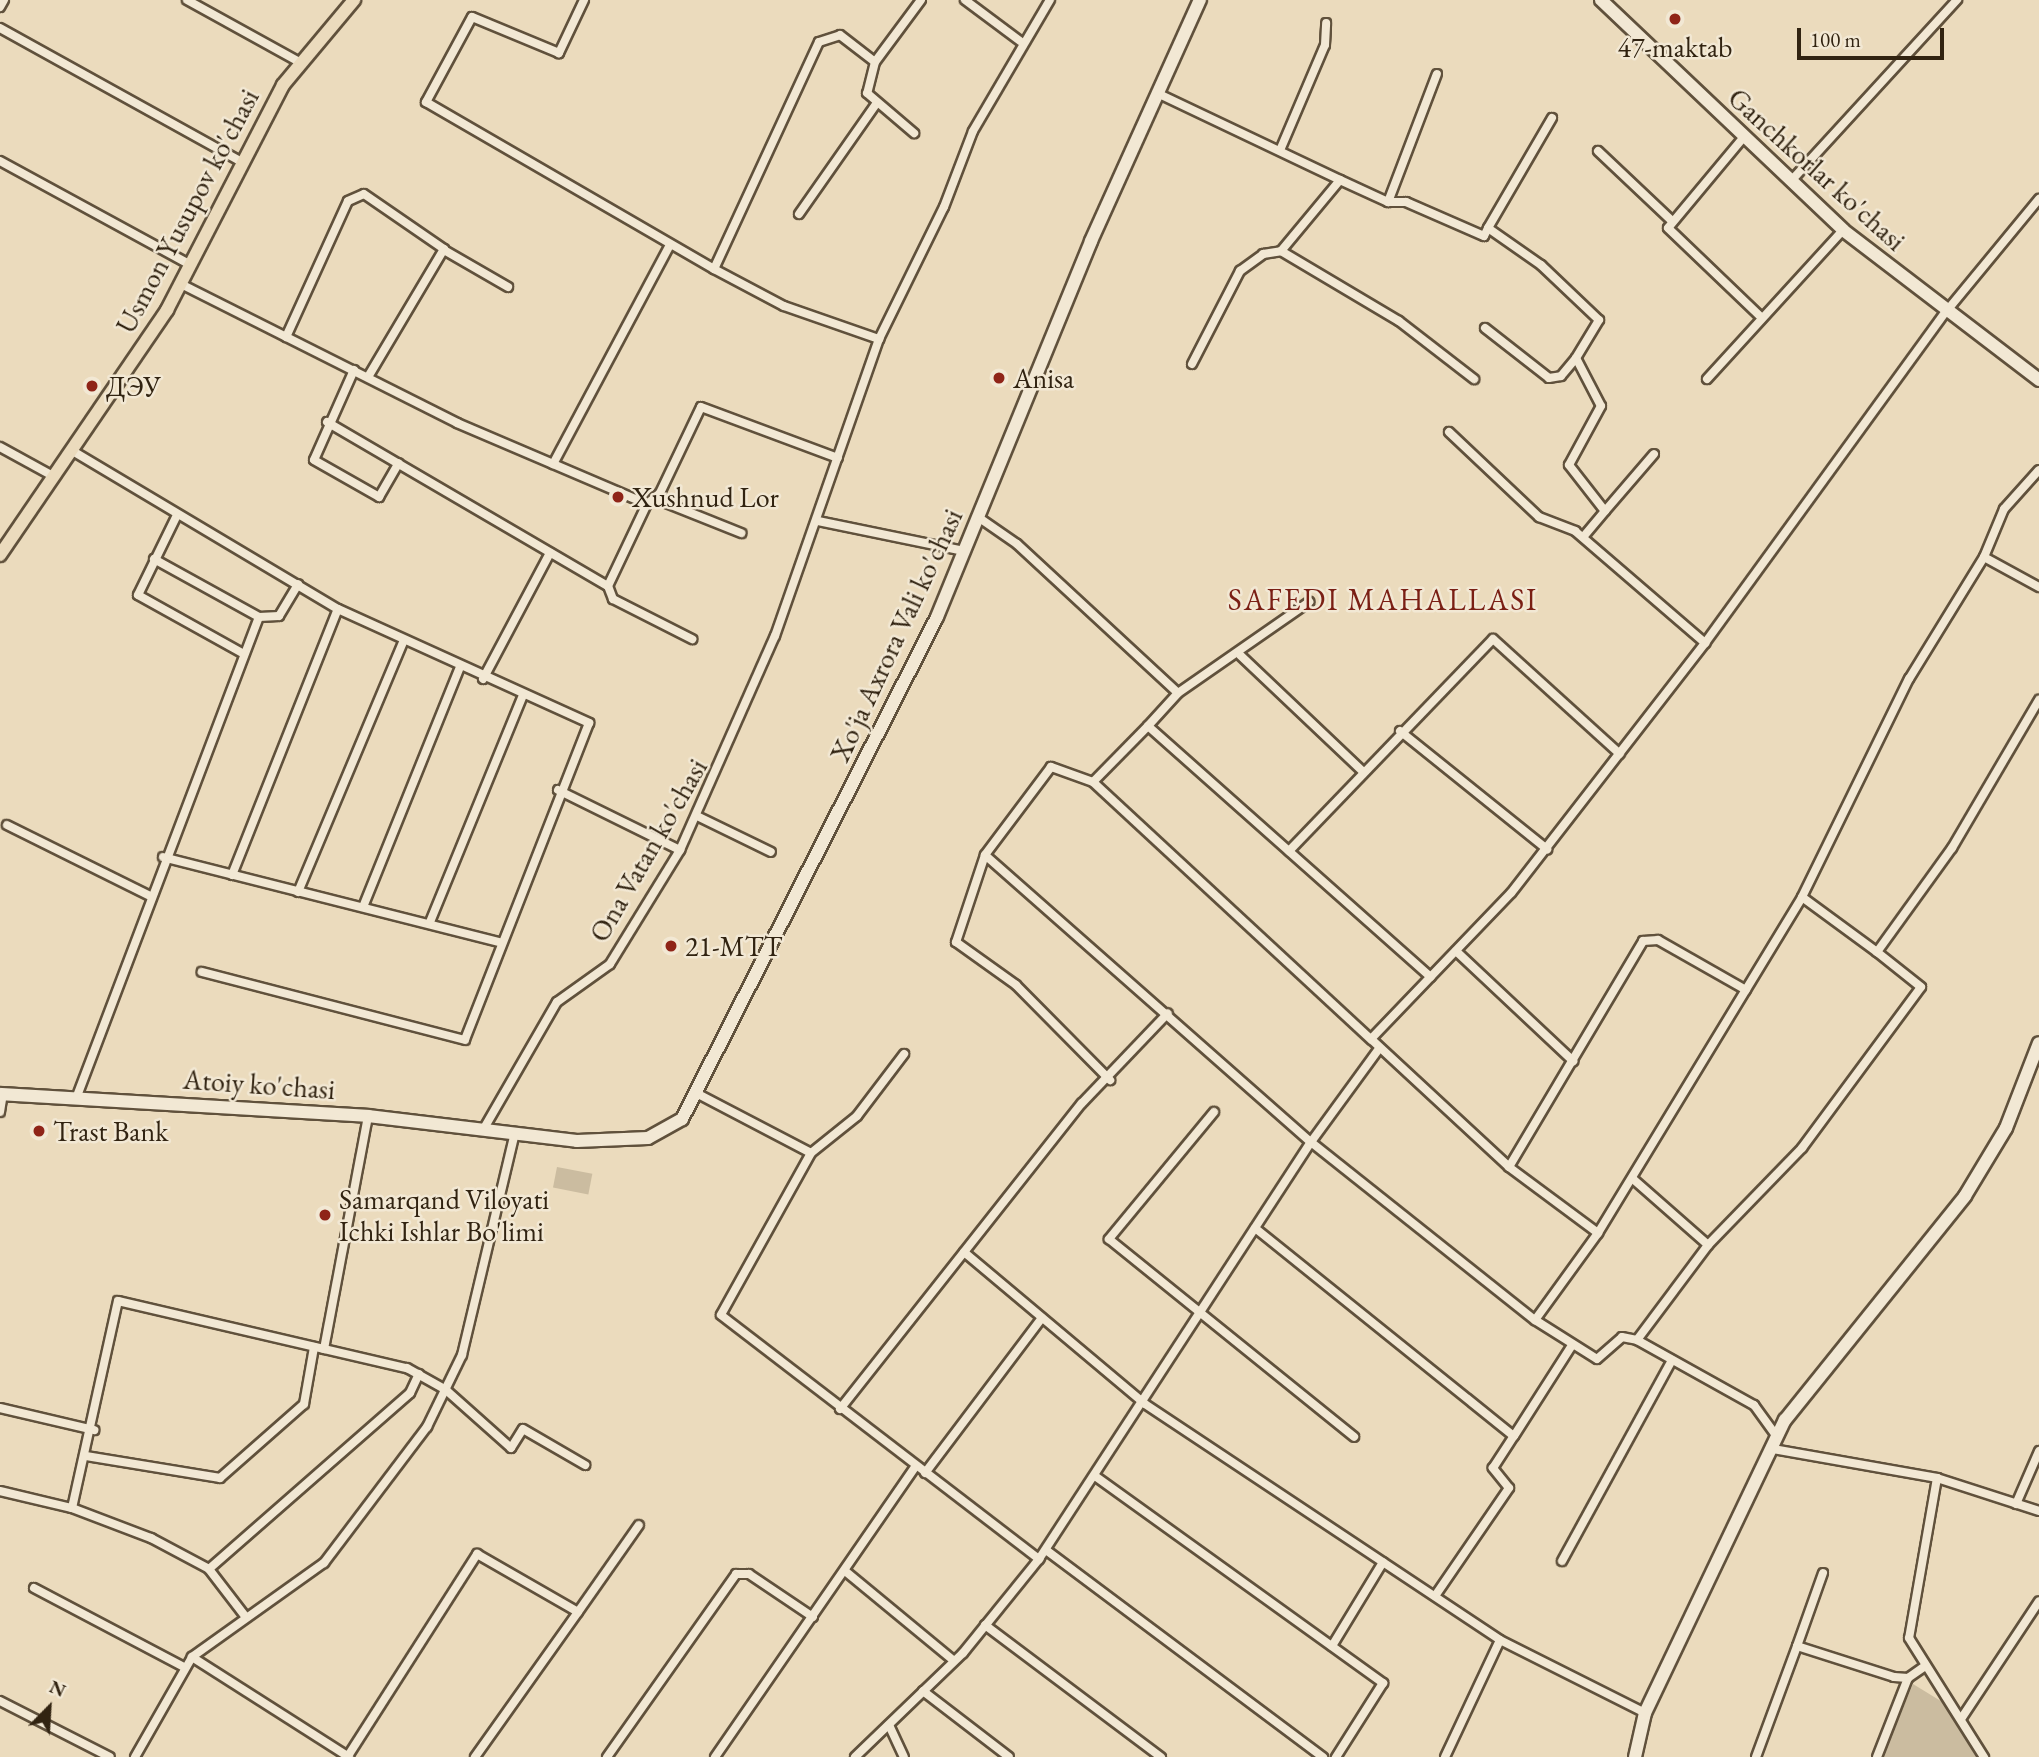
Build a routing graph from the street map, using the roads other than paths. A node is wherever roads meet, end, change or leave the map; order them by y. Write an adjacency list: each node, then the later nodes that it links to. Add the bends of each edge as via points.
1 (4, 0): 11 (street)
2 (187, 0): 16 (street)
3 (354, 0): 16 (main road, Usmon Yusupov ko'chasi)
4 (584, 0): 35 (street, via 559,53 472,17 426,102)
5 (921, 0): 15 (street)
6 (965, 0): 14 (street)
7 (1050, 0): 14 (street, Ona Vatan ko'chasi)
8 (1200, 0): 18 (street, Xo'ja Axrora Vali ko'chasi)
9 (1601, 0): 22 (street, Ganchkorlar ko'chasi)
10 (1957, 0): 28 (street)
11 (0, 7)
12 (1326, 23): 23 (street, via 1325,45)
13 (0, 28): 26 (street)
14 (1020, 41): 46 (street, Ona Vatan ko'chasi)
15 (875, 62): 19 (street, via 866,81); 39 (street, via 840,35 819,42)
16 (301, 63): 26 (main road, Usmon Yusupov ko'chasi)
17 (1437, 74): 30 (street)
18 (1157, 93): 23 (street); 67 (street, Xo'ja Axrora Vali ko'chasi)
19 (876, 104): 21 (street); 31 (street)
20 (1552, 118): 33 (street)
21 (914, 133)
22 (1743, 138): 28 (street, Ganchkorlar ko'chasi); 32 (street)
23 (1282, 148): 27 (street)
24 (1598, 151): 32 (street)
25 (0, 160): 38 (street)
26 (242, 162): 38 (main road, Usmon Yusupov ko'chasi)
27 (1340, 180): 30 (street); 37 (street)
28 (1791, 181): 34 (street, Ganchkorlar ko'chasi)
29 (2039, 198): 42 (street)
30 (1388, 202): 33 (street, via 1406,202 1484,236)
31 (799, 214)
32 (1670, 219): 43 (street, via 1671,233)
33 (1488, 228): 47 (street, via 1598,316)
34 (1843, 230): 42 (street, Ganchkorlar ko'chasi); 43 (street)
35 (670, 245): 39 (street); 61 (street)
36 (444, 250): 41 (street); 45 (street, via 354,193); 50 (street)
37 (1281, 251): 48 (street, via 1263,254 1240,271); 51 (street, via 1399,321)
38 (191, 265): 40 (main road, Usmon Yusupov ko'chasi)
39 (714, 269): 46 (street, via 784,306)
40 (181, 284): 45 (street); 57 (main road, Usmon Yusupov ko'chasi)
41 (508, 287)
42 (1945, 313): 53 (street, Ganchkorlar ko'chasi); 84 (street)
43 (1762, 318): 52 (street)
44 (1485, 328): 47 (street, via 1549,378 1561,376)
45 (286, 337): 49 (street)
46 (879, 339): 59 (street, Ona Vatan ko'chasi)
47 (1576, 358): 65 (street, via 1601,406 1569,471)
48 (1192, 364)
49 (355, 370): 50 (street); 54 (street)
50 (368, 377): 61 (street)
51 (1474, 379)
52 (1707, 379)
53 (2039, 380)
54 (327, 422): 60 (street); 60 (street, via 314,460 379,496)
55 (1449, 432): 70 (street, via 1539,517)
56 (0, 447): 63 (street)
57 (71, 450): 63 (main road, Usmon Yusupov ko'chasi); 66 (street)
58 (1654, 454): 65 (street)
59 (838, 458): 64 (street, via 706,406); 68 (street, Ona Vatan ko'chasi)
60 (398, 463): 72 (street)
61 (553, 464): 64 (street)
62 (2039, 470): 74 (street, via 2004,509)
63 (53, 476): 73 (main road, Usmon Yusupov ko'chasi)
64 (652, 502): 69 (street); 77 (street)
65 (1605, 511): 70 (street)
66 (177, 515): 75 (street); 76 (street)
67 (978, 517): 71 (street, Xo'ja Axrora Vali ko'chasi); 89 (street, via 1017,544)
68 (818, 521): 71 (street); 98 (street, Ona Vatan ko'chasi, via 729,752)
69 (741, 533)
70 (1583, 537): 84 (street)
71 (964, 551): 126 (street, Xo'ja Axrora Vali ko'chasi)
72 (550, 553): 77 (street); 88 (street)
73 (0, 555)
74 (1984, 557): 78 (street); 109 (street, via 1909,679)
75 (154, 559): 81 (street); 85 (street, via 139,588 143,601)
76 (298, 584): 80 (street); 81 (street, via 279,617)
77 (608, 586): 82 (street, via 613,599)
78 (2039, 587)
79 (1309, 602): 86 (street)
80 (338, 609): 83 (street); 106 (street)
81 (259, 617): 85 (street)
82 (692, 639)
83 (403, 642): 87 (street); 107 (street)
84 (1705, 643): 94 (street)
85 (242, 653): 105 (street)
86 (1240, 655): 89 (street); 95 (street)
87 (459, 669): 88 (street); 110 (street)
88 (483, 679): 90 (street)
89 (1178, 693): 92 (street)
90 (523, 695): 97 (street, via 589,723); 111 (street)
91 (2039, 701): 114 (street, via 1952,848)
92 (1148, 726): 96 (street); 102 (street)
93 (1400, 731): 94 (street, via 1422,706 1433,705 1493,639); 95 (street); 100 (street)
94 (1620, 754): 100 (street)
95 (1360, 770): 102 (street)
96 (1093, 782): 104 (street, via 1051,767); 119 (street)
97 (558, 790): 101 (street); 112 (street)
98 (697, 816): 101 (street, Ona Vatan ko'chasi); 103 (street)
99 (7, 825): 108 (street)
100 (1547, 849): 113 (street)
101 (680, 850): 131 (street, Ona Vatan ko'chasi, via 610,964 558,1002)
102 (1289, 851): 116 (street)
103 (771, 852)
104 (985, 855): 118 (street); 124 (street, via 956,942 1016,985)
105 (163, 857): 106 (street); 108 (street)
106 (232, 875): 107 (street)
107 (298, 892): 110 (street)
108 (150, 896): 127 (street)
109 (1802, 897): 114 (street); 117 (street)
110 (363, 907): 111 (street)
111 (430, 922): 112 (street)
112 (500, 942): 115 (street, via 465,1040)
113 (1456, 951): 116 (street); 123 (street)
114 (1877, 951): 139 (street, via 1921,987 1802,1148)
115 (202, 972)
116 (1431, 977): 119 (street)
117 (1746, 990): 123 (street, via 1650,938); 136 (street)
118 (1168, 1013): 124 (street); 133 (street)
119 (1371, 1039): 121 (street)
120 (2039, 1043): 157 (street, via 2006,1128 1965,1196)
121 (1378, 1050): 133 (street); 135 (street)
122 (904, 1054): 134 (street, via 857,1116)
123 (1573, 1061): 135 (street)
124 (1110, 1080): 140 (street, via 1082,1104)
125 (1, 1094): 127 (street, Atoiy ko'chasi); 128 (street)
126 (700, 1095): 132 (street, Xo'ja Axrora Vali ko'chasi, via 682,1119 648,1138); 134 (street)
127 (77, 1097): 130 (street, Atoiy ko'chasi)
128 (0, 1112)
129 (1214, 1112): 141 (street, via 1109,1239)
130 (368, 1116): 131 (street, Atoiy ko'chasi); 147 (street)
131 (483, 1130): 132 (street, Atoiy ko'chasi)
132 (514, 1137): 150 (street, via 462,1355)
133 (1311, 1142): 137 (street); 143 (street)
134 (811, 1153): 153 (street, via 721,1315)
135 (1509, 1167): 138 (street)
136 (1633, 1179): 138 (street); 139 (street)
137 (1255, 1228): 141 (street); 155 (street)
138 (1598, 1233): 143 (street)
139 (1708, 1245): 144 (street)
140 (964, 1252): 142 (street); 153 (street)
141 (1199, 1314): 151 (street); 156 (street)
142 (1042, 1318): 151 (street); 162 (street)
143 (1535, 1320): 146 (street)
144 (1637, 1340): 146 (street, via 1622,1337 1601,1360); 148 (street)
145 (314, 1347): 147 (street); 154 (street, via 118,1301); 159 (street, via 304,1404 220,1478)
146 (1571, 1347): 155 (street)
147 (324, 1349): 149 (street)
148 (1672, 1360): 157 (street, via 1754,1405); 172 (street)
149 (419, 1374): 150 (street); 174 (street, via 410,1393)
150 (446, 1390): 160 (street, via 511,1448 523,1429); 181 (street, via 427,1427 324,1563)
151 (1145, 1404): 163 (street); 173 (street)
152 (0, 1408): 154 (street)
153 (840, 1409): 161 (street)
154 (94, 1430): 159 (street)
155 (1514, 1436): 178 (street, via 1493,1468 1509,1488)
156 (1354, 1437)
157 (1775, 1443): 164 (street); 194 (street)
158 (2039, 1451): 166 (street)
159 (86, 1456): 167 (street)
160 (585, 1465)
161 (916, 1466): 162 (street); 175 (street)
162 (925, 1473): 171 (street)
163 (1095, 1476): 170 (street); 185 (street)
164 (1937, 1478): 166 (street); 190 (street, via 1908,1620)
165 (0, 1491): 167 (street)
166 (2016, 1504): 168 (street)
167 (72, 1508): 174 (street, via 151,1538)
168 (2039, 1511)
169 (639, 1525): 180 (street)
170 (1046, 1550): 171 (street); 207 (street)
171 (1040, 1559): 183 (street)
172 (1562, 1560)
173 (1383, 1562): 178 (street); 185 (street)
174 (209, 1569): 181 (street)
175 (845, 1571): 182 (street); 188 (street)
176 (1823, 1573): 186 (street)
177 (34, 1588): 189 (street)
178 (1435, 1596): 184 (street)
179 (2039, 1601): 195 (street)
180 (578, 1612): 197 (street, via 477,1555); 200 (street)
181 (245, 1616): 187 (street)
182 (813, 1617): 201 (street, via 749,1574 736,1574); 202 (street)
183 (985, 1625): 188 (street); 206 (street)
184 (1500, 1640): 194 (street); 209 (street)
185 (1332, 1646): 208 (street, via 1383,1683)
186 (1797, 1646): 191 (street); 211 (street)
187 (192, 1657): 189 (street); 197 (street)
188 (954, 1661): 192 (street)
189 (184, 1667): 199 (street)
190 (1924, 1667): 191 (street); 195 (street)
191 (1908, 1678): 212 (street)
192 (923, 1691): 196 (street); 205 (street)
193 (1, 1706): 198 (street)
194 (1645, 1713): 210 (street)
195 (1961, 1719): 213 (street)
196 (889, 1725): 203 (street); 204 (street)
197 (349, 1756)
198 (110, 1757)
199 (135, 1757)
200 (475, 1757)
201 (607, 1757)
202 (715, 1757)
203 (855, 1757)
204 (904, 1757)
205 (1009, 1757)
206 (1161, 1757)
207 (1323, 1757)
208 (1336, 1757)
209 (1445, 1757)
210 (1635, 1757)
211 (1756, 1757)
212 (1877, 1757)
213 (1984, 1757)

